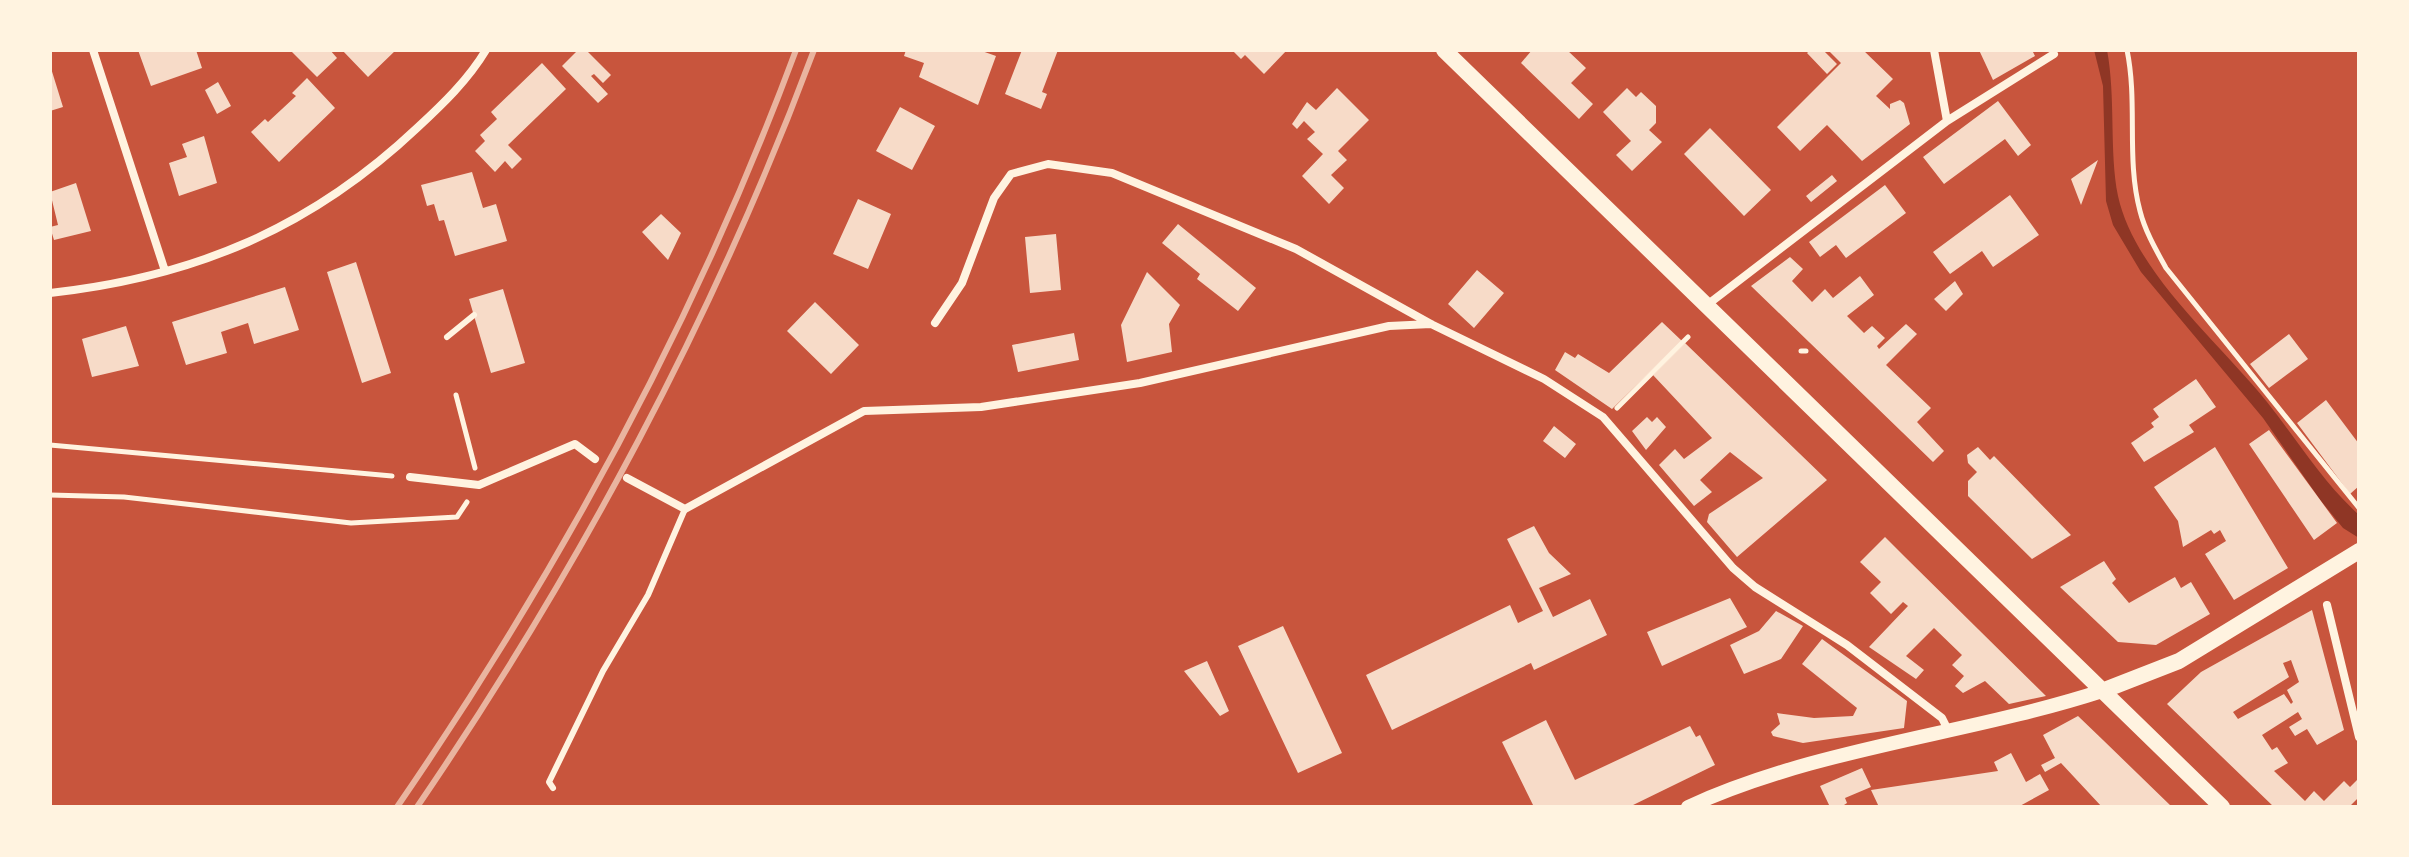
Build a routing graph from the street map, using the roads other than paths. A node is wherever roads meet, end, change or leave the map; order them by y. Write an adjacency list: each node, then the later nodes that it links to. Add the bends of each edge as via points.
1 (93, 50): 7 (street)
2 (486, 50): 7 (street, via 442,105 402,143 319,207 223,255)
3 (1444, 50): 9 (main road)
4 (1934, 50): 6 (street)
5 (2054, 54): 6 (street)
6 (1947, 121): 9 (street)
7 (165, 271): 8 (street)
8 (50, 293)
9 (1707, 305): 20 (main road)
10 (474, 315): 13 (lane)
11 (935, 323): 12 (street, via 962,283 994,198 1011,174 1048,164 1112,173 1230,220 1296,249)
12 (1431, 324): 17 (street, via 1389,326 1154,380 1068,394 981,407 864,411); 21 (street, via 1544,379 1605,420 1733,568 1847,645 1942,718)
13 (447, 337)
14 (595, 459): 15 (street, via 575,444 479,485)
15 (410, 477)
16 (627, 478): 17 (street)
17 (685, 509): 23 (lane, via 648,595 603,671 549,782)
18 (2359, 551): 20 (main road, via 2179,661)
19 (2327, 605): 22 (street)
20 (2102, 691): 21 (street); 25 (main road)
21 (1949, 732): 24 (street, via 1788,769)
22 (2359, 737)
23 (553, 788)
24 (1688, 807)
25 (2222, 807)

